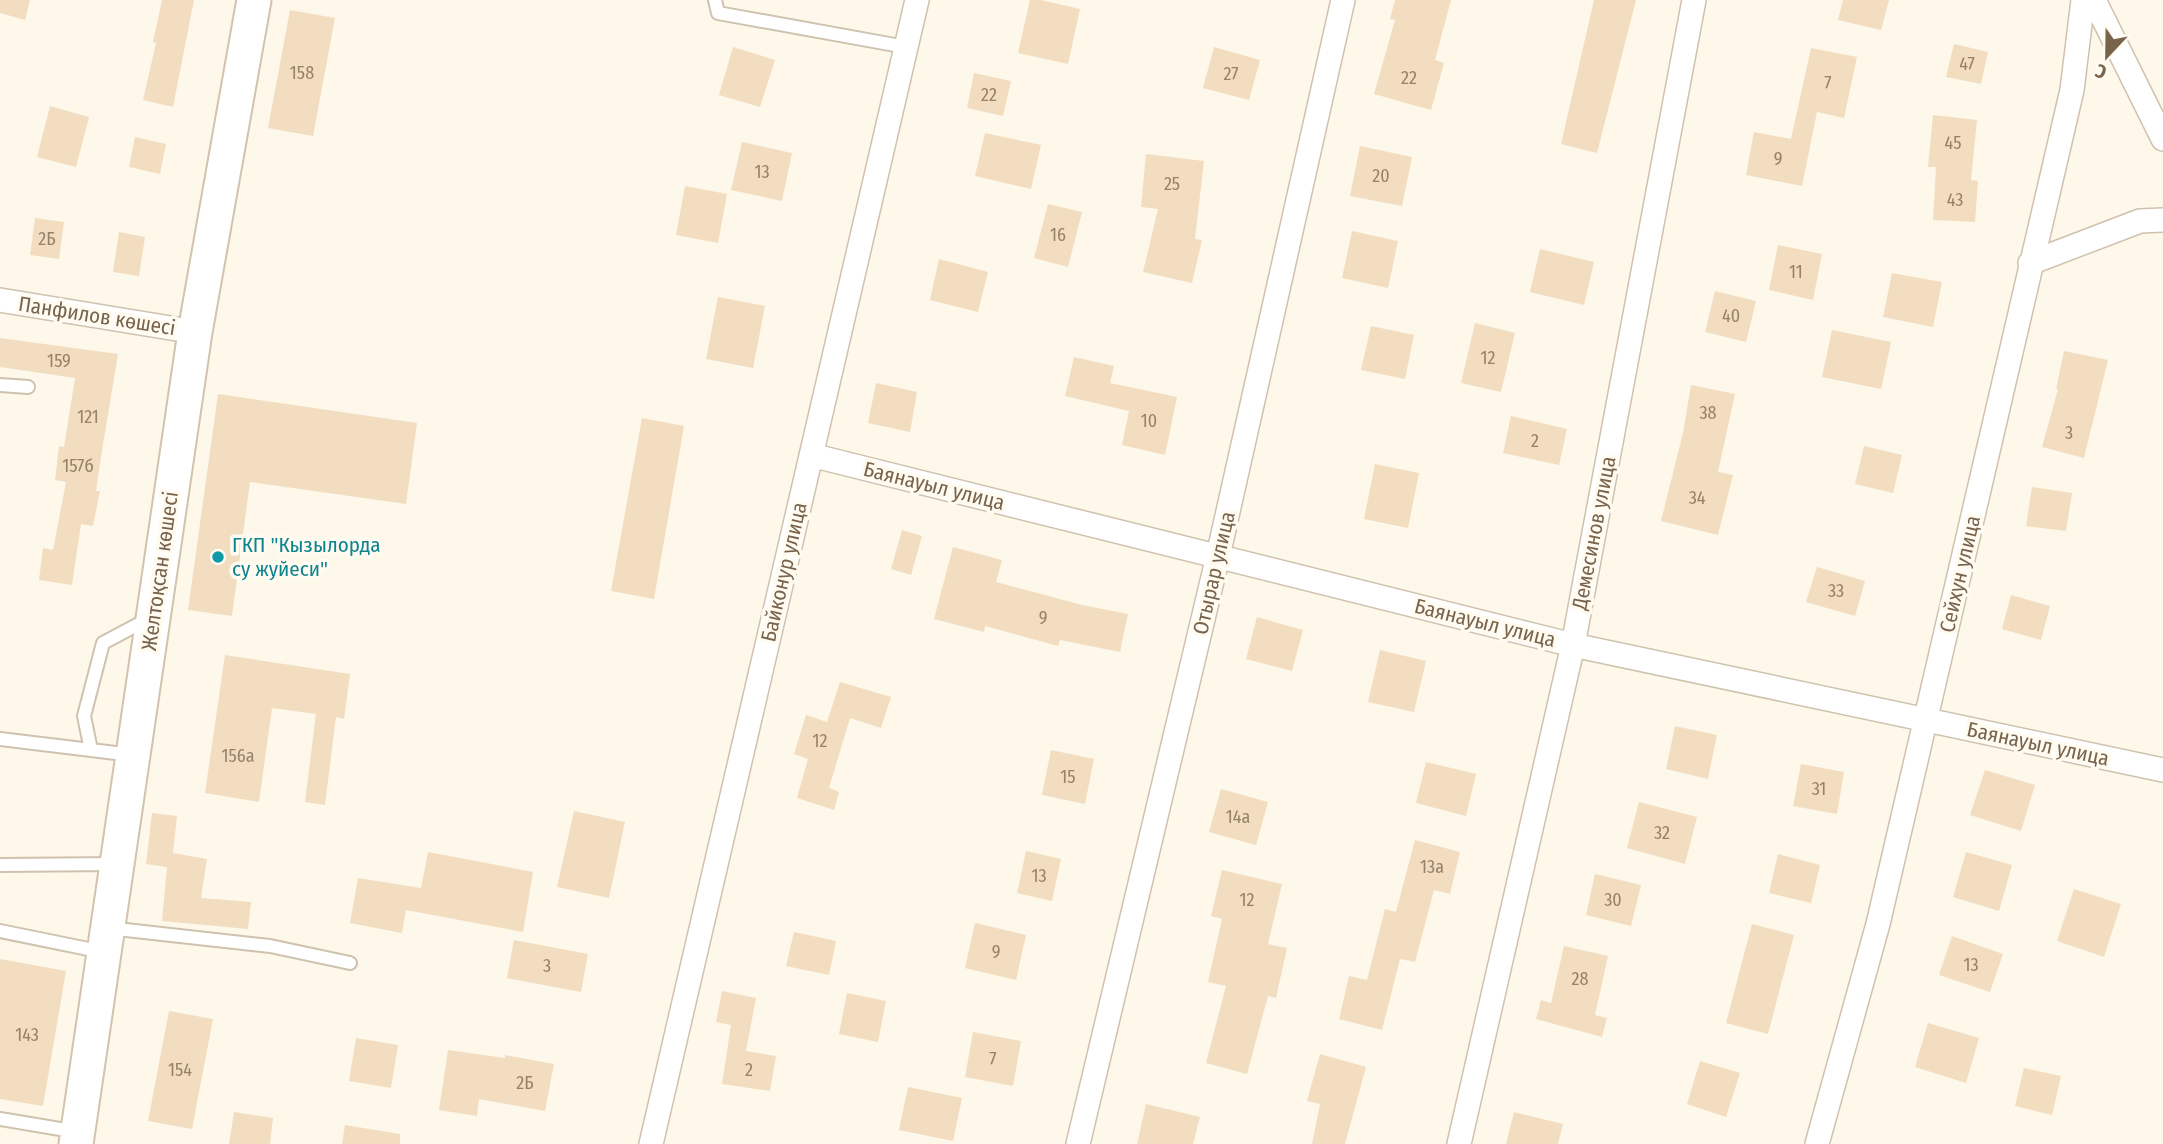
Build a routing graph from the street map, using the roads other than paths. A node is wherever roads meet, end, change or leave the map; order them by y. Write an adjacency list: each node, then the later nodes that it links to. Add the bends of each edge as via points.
1 (254, 0): 13 (street, Желтоқсан көшесі)
2 (715, 0): 8 (lane, via 718,13)
3 (917, 0): 8 (street, Байконур улица)
4 (1343, 0): 17 (street, Отырар улица)
5 (1694, 0): 19 (street, Демесинов улица)
6 (2083, 0): 11 (street, Сейхун улица, via 2072,90)
7 (2094, 0): 9 (street)
8 (906, 47): 16 (street, Байконур улица)
9 (2163, 139)
10 (2163, 220): 11 (street, via 2140,220)
11 (2030, 263): 20 (street, Сейхун улица)
12 (0, 300): 13 (street, Панфилов көшесі)
13 (195, 332): 18 (street, Желтоқсан көшесі)
14 (0, 385): 15 (lane)
15 (28, 387)
16 (811, 455): 17 (street, Баянауыл улица); 32 (street, Байконур улица)
17 (1218, 556): 19 (street, Баянауыл улица); 33 (street, Отырар улица)
18 (153, 616): 22 (lane, via 103,643 84,716); 23 (street, Желтоқсан көшесі)
19 (1573, 645): 20 (street, Баянауыл улица); 34 (street, Демесинов улица)
20 (1927, 721): 24 (street, Баянауыл улица); 35 (street, Сейхун улица, via 1878,924)
21 (0, 739): 22 (lane)
22 (91, 750): 23 (lane)
23 (133, 755): 25 (street, Желтоқсан көшесі)
24 (2163, 770)
25 (117, 864): 26 (lane); 28 (street, Желтоқсан көшесі)
26 (0, 865)
27 (0, 931): 28 (lane)
28 (106, 940): 29 (lane, via 270,946); 31 (street, Желтоқсан көшесі)
29 (350, 963)
30 (0, 1119): 31 (lane)
31 (77, 1138)
32 (651, 1144)
33 (1078, 1144)
34 (1459, 1144)
35 (1817, 1144)

